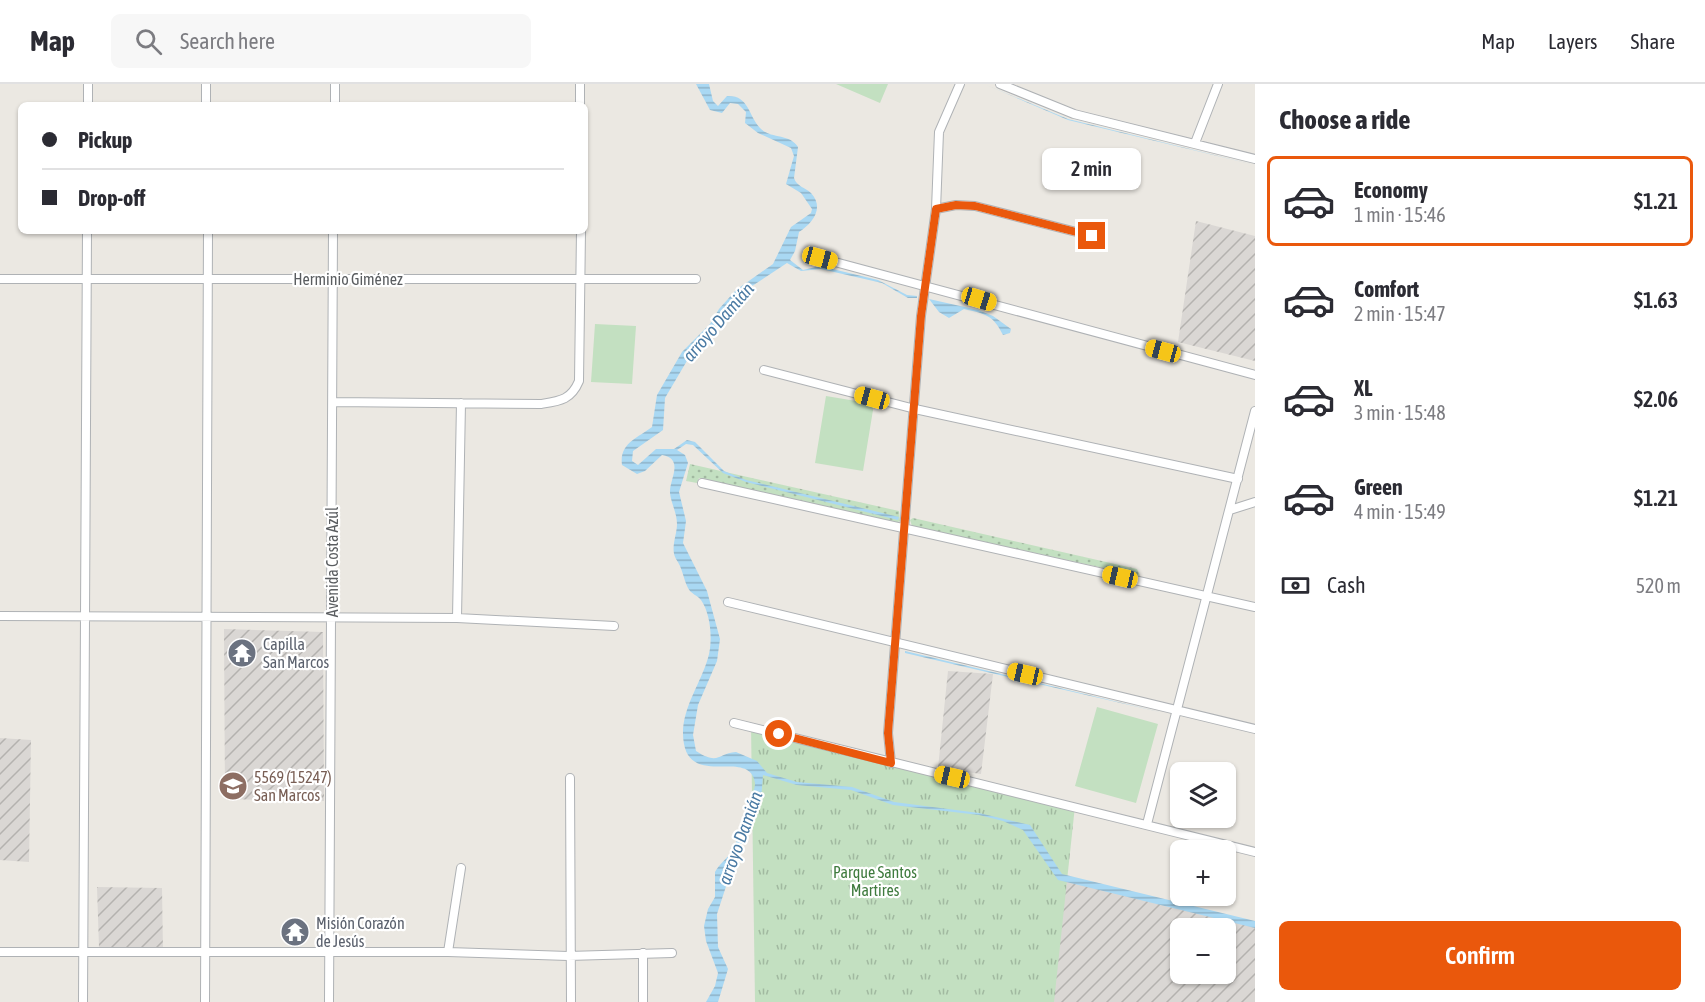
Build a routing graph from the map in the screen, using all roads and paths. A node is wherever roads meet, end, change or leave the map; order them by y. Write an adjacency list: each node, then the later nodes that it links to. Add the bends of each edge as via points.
1 (88, 84): 8 (street)
2 (206, 84): 9 (street)
3 (335, 84): 10 (street)
4 (580, 84): 11 (street)
5 (960, 84): 14 (street, via 939,132)
6 (1000, 84): 12 (street, via 1074,114)
7 (1218, 84): 12 (street)
8 (88, 102)
9 (206, 102)
10 (335, 102)
11 (580, 102)
12 (1195, 144): 13 (street)
13 (1255, 159)
14 (936, 209): 19 (street, via 975,206); 27 (street)
15 (87, 234): 22 (street)
16 (208, 234): 23 (street)
17 (333, 234): 24 (street, Avenida Costa Azúl)
18 (581, 234): 25 (street)
19 (1092, 236)
20 (820, 258): 27 (street)
21 (0, 279): 22 (street, Herminio Giménez)
22 (87, 279): 23 (street, Herminio Giménez); 43 (street)
23 (209, 279): 24 (street, Herminio Giménez); 44 (street)
24 (332, 279): 25 (street, Herminio Giménez); 30 (street, Avenida Costa Azúl)
25 (581, 279): 26 (street, Herminio Giménez); 31 (street, via 580,367 574,392 565,400 541,404)
26 (696, 279)
27 (926, 287): 29 (street); 32 (street)
28 (764, 370): 32 (street)
29 (1255, 375)
30 (333, 402): 31 (street); 45 (street, Avenida Costa Azúl)
31 (461, 403): 46 (street)
32 (915, 409): 34 (street); 38 (street)
33 (1255, 411): 34 (street)
34 (1239, 479): 37 (street)
35 (702, 483): 38 (street)
36 (1255, 502): 37 (street)
37 (1230, 510): 39 (street)
38 (904, 528): 39 (street); 48 (street)
39 (1207, 597): 41 (street); 49 (street)
40 (728, 602): 48 (street)
41 (1255, 608)
42 (0, 616): 43 (street)
43 (85, 616): 44 (street); 58 (street)
44 (207, 617): 45 (street); 59 (street)
45 (331, 617): 46 (street); 60 (street, Avenida Costa Azúl)
46 (457, 618): 47 (street)
47 (614, 626)
48 (896, 644): 49 (street); 52 (street, via 888,733)
49 (1177, 710): 51 (street); 54 (street)
50 (734, 723): 52 (street)
51 (1255, 729)
52 (891, 763): 54 (street)
53 (570, 778): 64 (street)
54 (1147, 824): 55 (street)
55 (1255, 852)
56 (461, 868): 61 (street)
57 (0, 952): 58 (street)
58 (83, 952): 59 (street); 65 (street)
59 (205, 952): 60 (street); 66 (street)
60 (329, 952): 61 (street); 67 (street, Avenida Costa Azúl)
61 (448, 952): 64 (street)
62 (643, 953): 63 (street); 64 (street); 69 (street)
63 (672, 953)
64 (568, 956): 68 (street)
65 (83, 1002)
66 (205, 1002)
67 (328, 1002)
68 (571, 1002)
69 (643, 1002)

